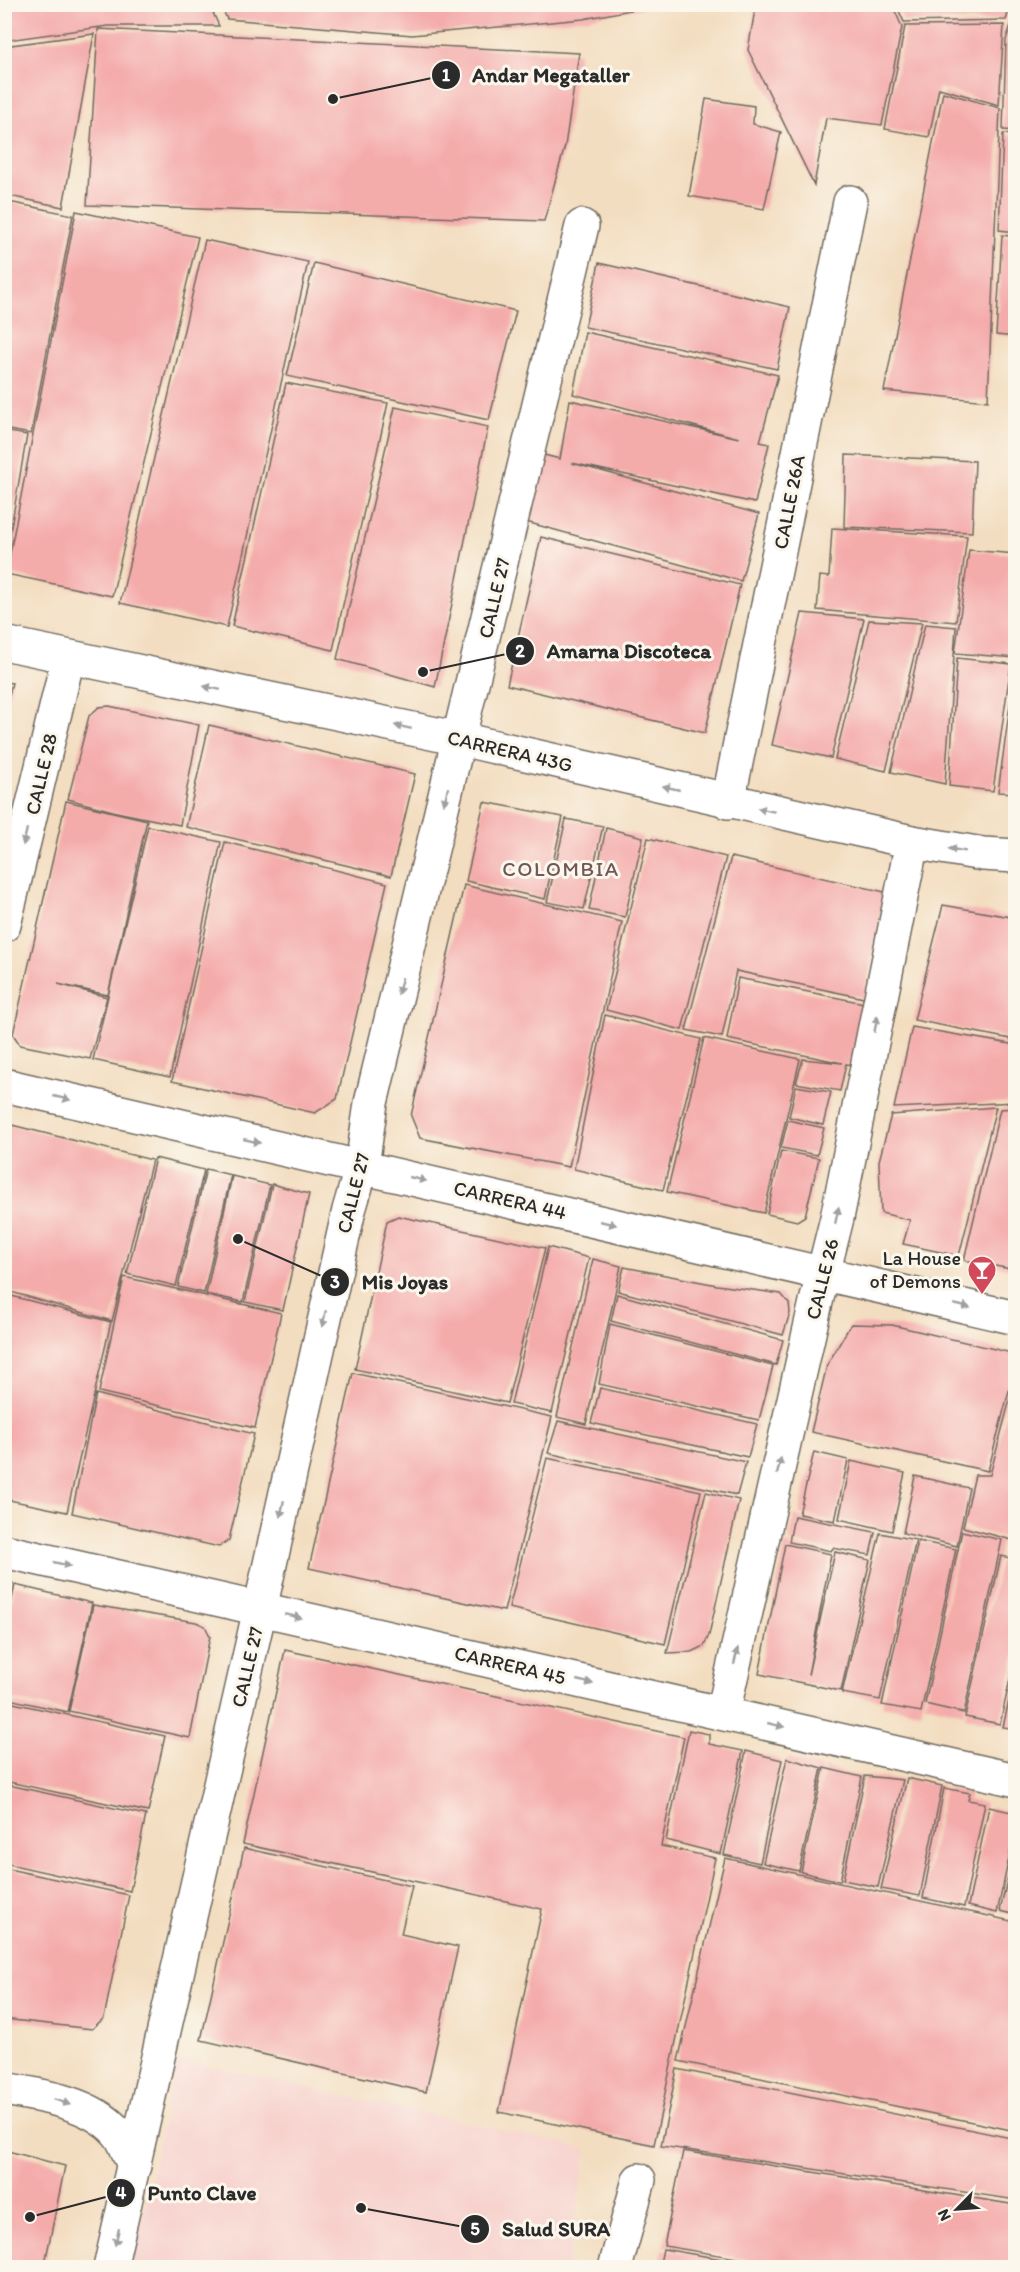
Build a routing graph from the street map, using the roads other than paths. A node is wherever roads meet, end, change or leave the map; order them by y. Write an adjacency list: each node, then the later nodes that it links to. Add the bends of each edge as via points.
1 (850, 202): 6 (street, CALLE 26A)
2 (582, 226): 5 (street, CALLE 27)
3 (4, 643): 4 (street, CARRERA 43G)
4 (68, 658): 5 (street, CARRERA 43G, one-way to 4); 9 (street, CALLE 28, one-way to 9)
5 (460, 740): 6 (street, CARRERA 43G, one-way to 5); 11 (street, CALLE 27, one-way to 11, via 372,1103)
6 (728, 802): 7 (street, CARRERA 43G, one-way to 6)
7 (912, 842): 8 (street, CARRERA 43G, one-way to 7); 12 (street, CALLE 26, one-way to 7)
8 (1016, 856)
9 (4, 925)
10 (4, 1085): 11 (street, CARRERA 44, one-way to 11)
11 (362, 1166): 12 (street, CARRERA 44, one-way to 12); 15 (street, CALLE 27, one-way to 15, via 348,1210)
12 (823, 1273): 13 (street, CARRERA 44, one-way to 13); 16 (street, CALLE 26, one-way to 12)
13 (1016, 1318)
14 (4, 1551): 15 (street, CARRERA 45, one-way to 15)
15 (260, 1609): 16 (street, CARRERA 45, one-way to 16); 19 (street, CALLE 27)
16 (723, 1713): 17 (street, CARRERA 45, one-way to 17)
17 (1016, 1780)
18 (4, 2089): 19 (street, one-way to 19, via 56,2099 98,2116 118,2132)
19 (134, 2166): 21 (street, CALLE 27, one-way to 21)
20 (639, 2180): 22 (street)
21 (110, 2268)
22 (615, 2268)

